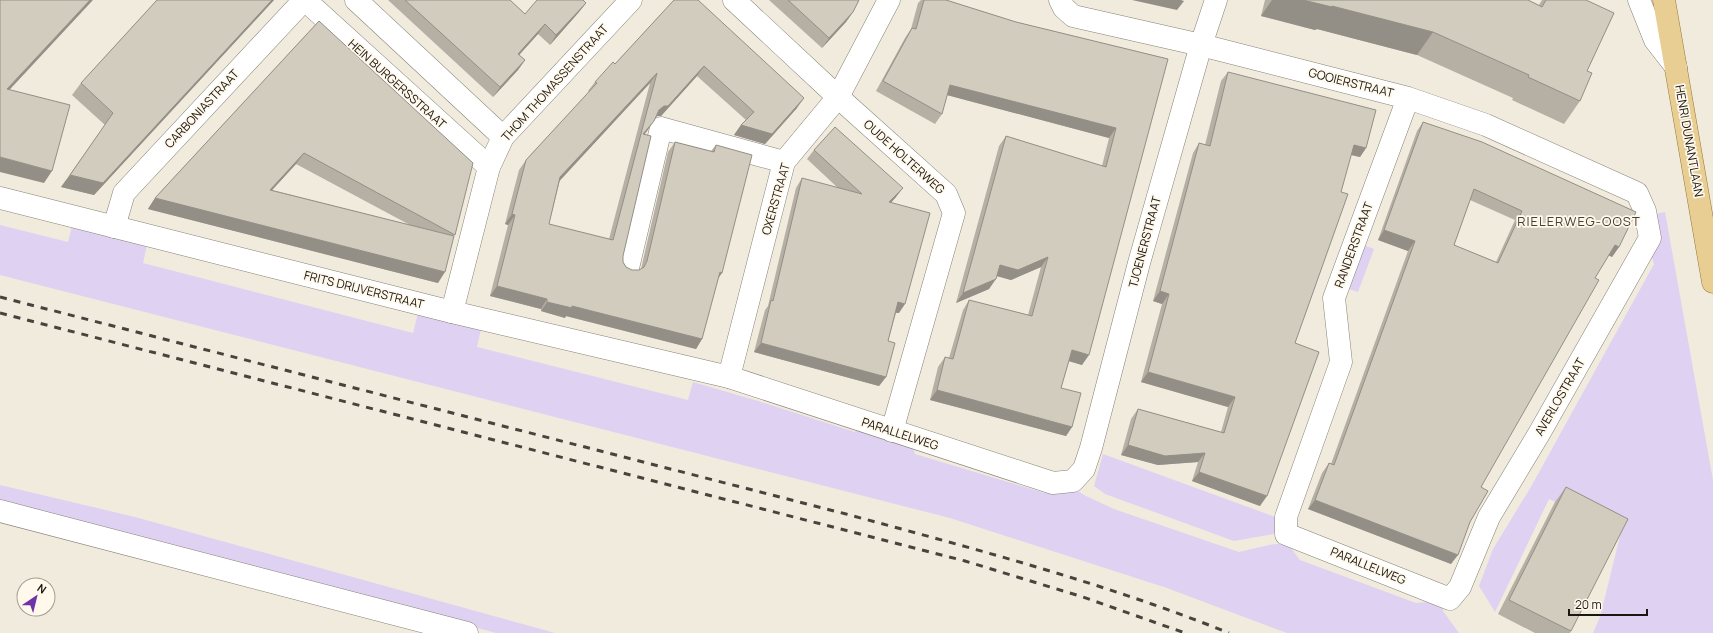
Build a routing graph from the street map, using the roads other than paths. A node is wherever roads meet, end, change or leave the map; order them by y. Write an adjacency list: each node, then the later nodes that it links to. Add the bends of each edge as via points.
1 (305, 0): 16 (street, HEIN BURGERSSTRAAT); 19 (street, CARBONIASTRAAT, via 124,194)
2 (356, 0): 14 (street)
3 (632, 0): 14 (street, THOM THOMASSENSTRAAT)
4 (734, 0): 12 (street, OUDE HOLTERWEG)
5 (889, 0): 12 (street, OXERSTRAAT)
6 (1060, 0): 10 (street, GOOIERSTRAAT, via 1073,16)
7 (1216, 0): 10 (street, TJOENERSTRAAT)
8 (1639, 0): 11 (street, via 1655,40)
9 (1664, 0): 11 (main road, HENRI DUNANTLAAN)
10 (1200, 45): 13 (street, GOOIERSTRAAT); 25 (street, TJOENERSTRAAT, via 1139,263 1090,453 1084,469)
11 (1676, 67): 21 (main road, HENRI DUNANTLAAN)
12 (838, 97): 15 (street, OXERSTRAAT); 24 (street, OUDE HOLTERWEG, via 946,194 954,213)
13 (1408, 98): 17 (street, GOOIERSTRAAT, via 1486,125); 27 (street, RANDERSTRAAT, via 1334,298 1341,362 1286,517)
14 (503, 137): 16 (street, THOM THOMASSENSTRAAT)
15 (784, 162): 20 (street, via 661,128); 23 (street, OXERSTRAAT)
16 (490, 167): 22 (street, THOM THOMASSENSTRAAT)
17 (1637, 193): 28 (street, AVERLOSTRAAT, via 1645,211 1650,238 1489,517 1460,587)
18 (0, 198): 19 (street, FRITS DRIJVERSTRAAT)
19 (114, 227): 22 (street, FRITS DRIJVERSTRAAT)
20 (628, 268)
21 (1713, 282)
22 (452, 312): 23 (street, FRITS DRIJVERSTRAAT)
23 (729, 377): 24 (street, PARALLELWEG)
24 (892, 431): 25 (street, PARALLELWEG, via 1053,483)
25 (1073, 480)
26 (0, 510): 29 (street)
27 (1286, 534): 28 (street, PARALLELWEG)
28 (1450, 599)
29 (467, 633)

